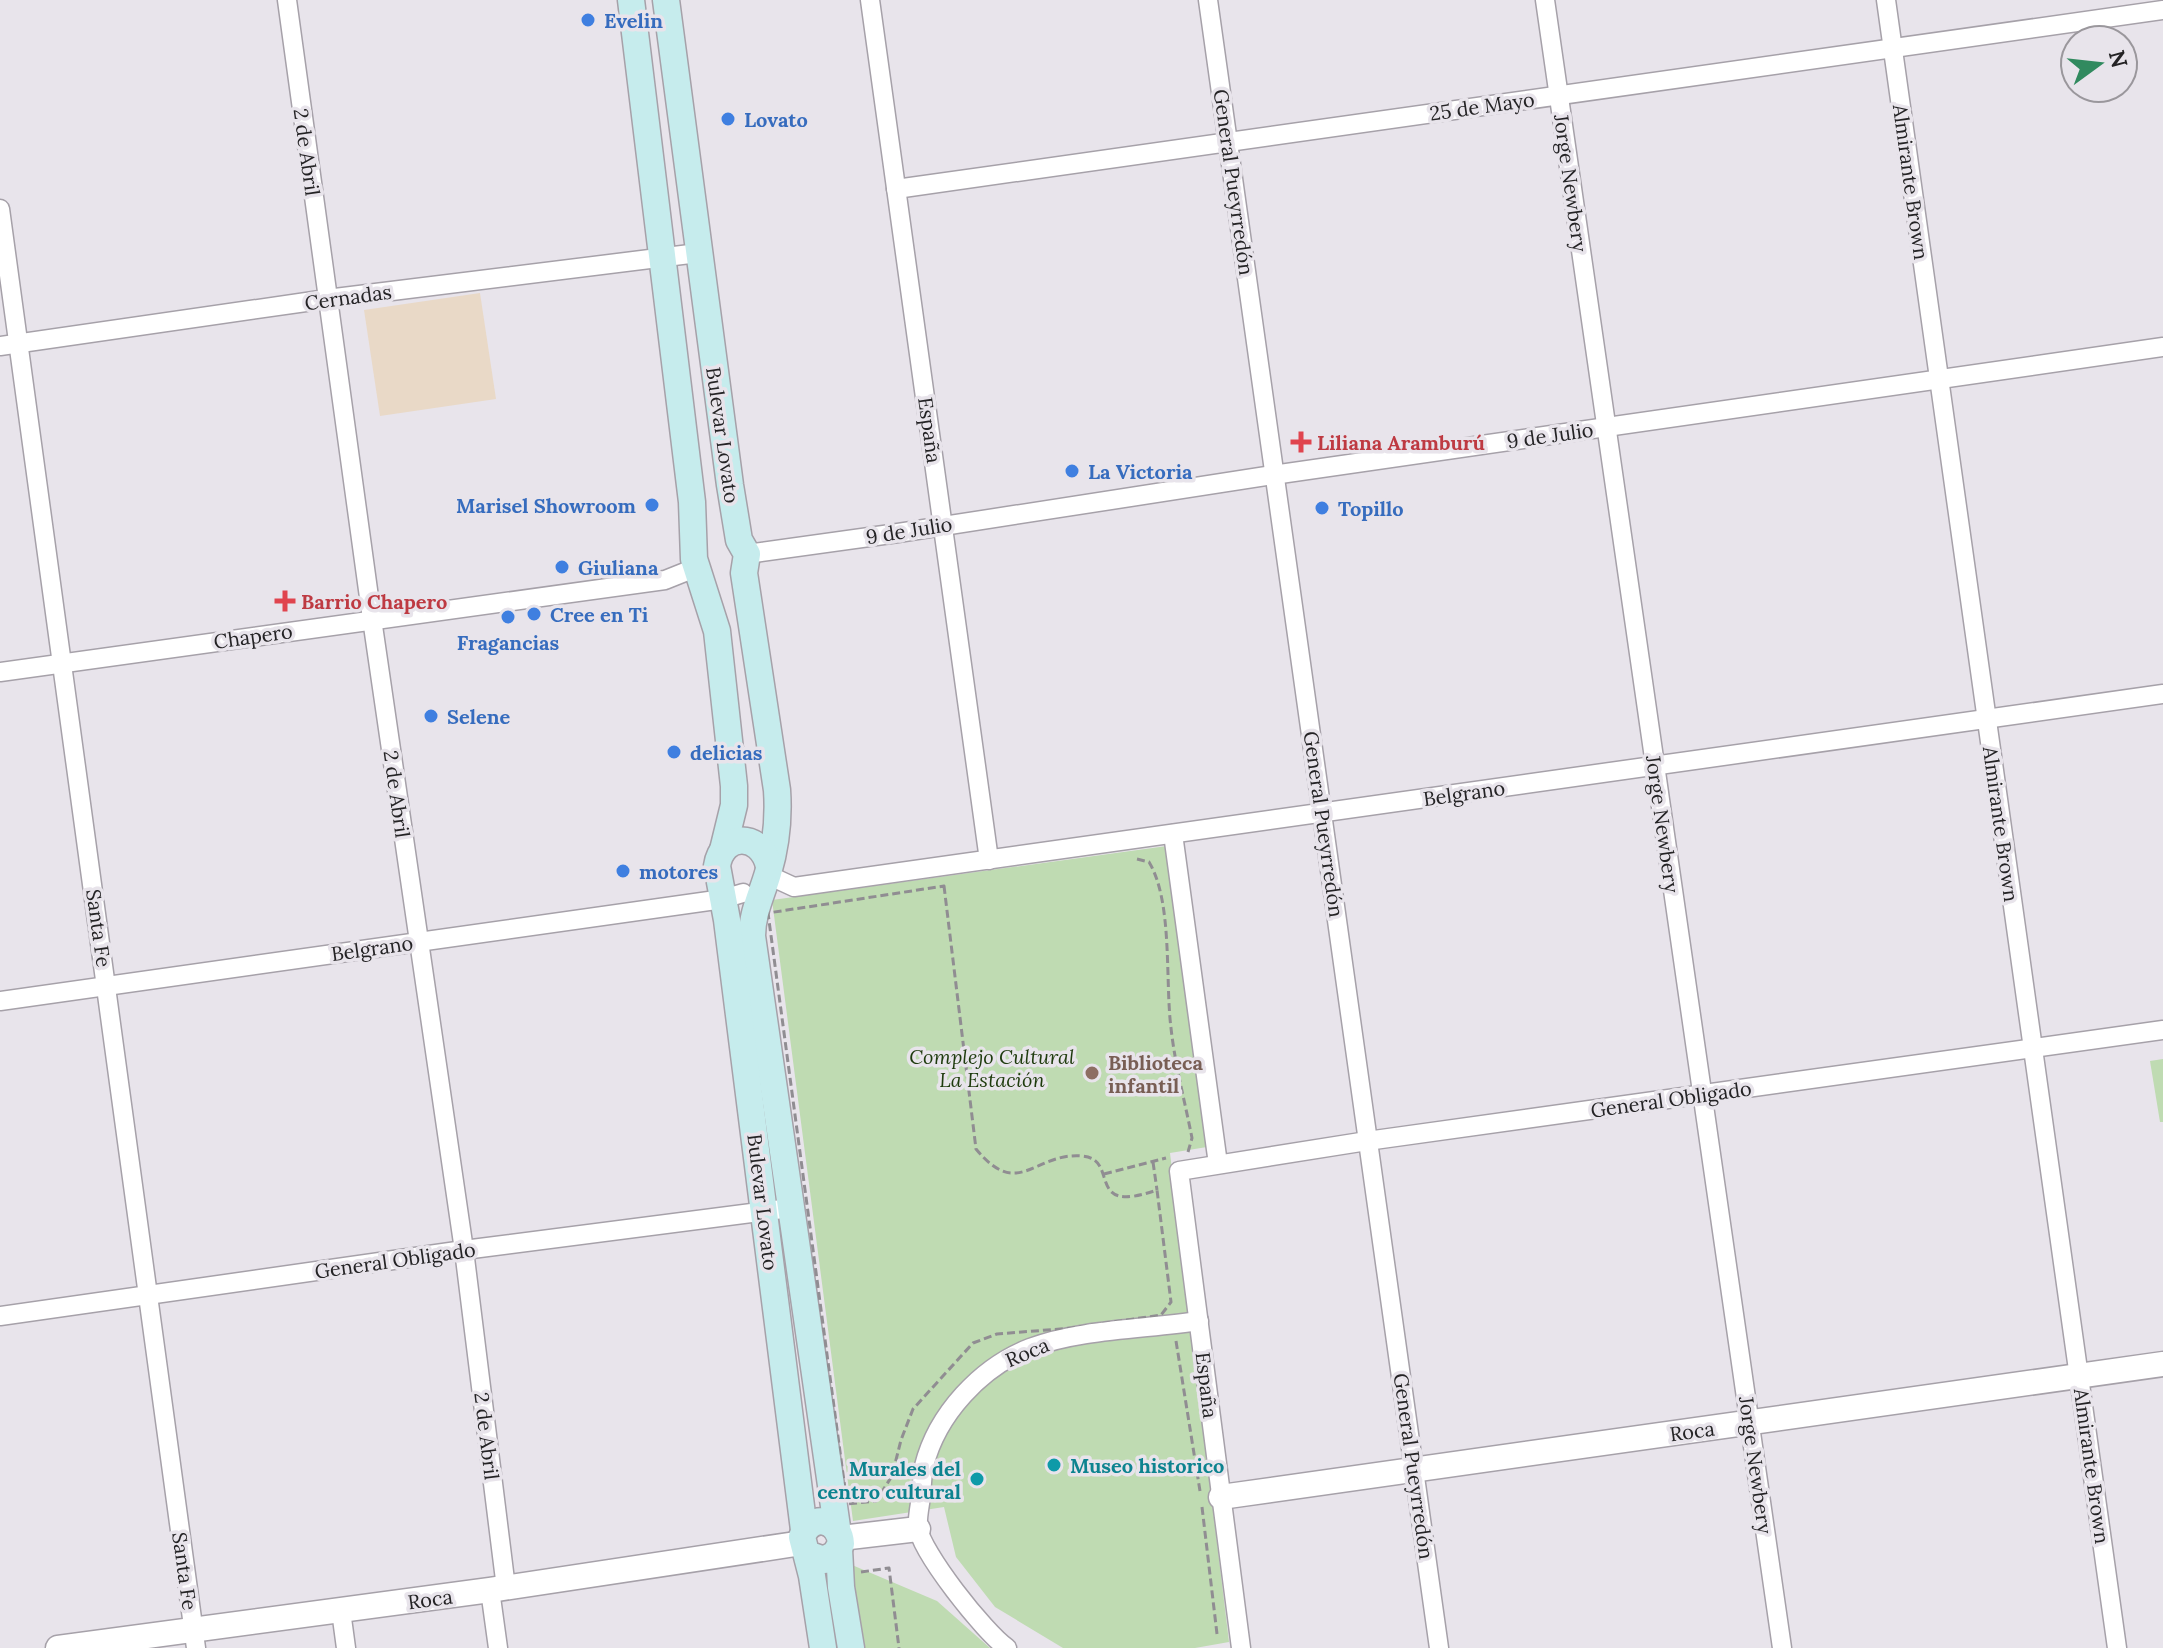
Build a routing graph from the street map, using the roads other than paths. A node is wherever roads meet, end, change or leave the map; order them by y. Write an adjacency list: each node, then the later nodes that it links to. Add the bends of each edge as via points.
1 (287, 0): 16 (street, 2 de Abril)
2 (631, 0): 15 (main road, Bulevar Lovato)
3 (666, 0): 14 (main road, Bulevar Lovato)
4 (870, 0): 12 (street, España)
5 (1208, 0): 11 (street, General Pueyrredón)
6 (1545, 0): 10 (street, Jorge Newbery)
7 (1886, 0): 9 (street, Almirante Brown)
8 (2163, 10): 9 (street, 25 de Mayo)
9 (1893, 48): 10 (street, 25 de Mayo); 19 (street, Almirante Brown)
10 (1559, 95): 11 (street, 25 de Mayo); 20 (street, Jorge Newbery)
11 (1228, 142): 12 (street, 25 de Mayo); 21 (street, General Pueyrredón)
12 (896, 189): 22 (street, España)
13 (0, 209): 17 (street, Santa Fe)
14 (698, 253): 15 (street, Cernadas); 23 (main road, Bulevar Lovato)
15 (664, 256): 16 (street, Cernadas); 24 (main road, Bulevar Lovato)
16 (327, 299): 17 (street, Cernadas); 25 (street, 2 de Abril)
17 (9, 344): 26 (street, Santa Fe)
18 (2163, 347): 19 (street, 9 de Julio)
19 (1938, 380): 20 (street, 9 de Julio); 29 (street, Almirante Brown)
20 (1605, 427): 21 (street, 9 de Julio); 30 (street, Jorge Newbery)
21 (1273, 475): 22 (street, 9 de Julio); 31 (street, General Pueyrredón)
22 (943, 524): 23 (street, 9 de Julio); 33 (street, España)
23 (743, 555): 24 (main road, 9 de Julio, via 731,584 722,586 705,582); 24 (main road, 9 de Julio, via 732,535 714,533 700,542); 34 (main road, Bulevar Lovato, via 777,790 776,838)
24 (696, 564): 25 (street, Chapero, via 665,580); 34 (main road, Bulevar Lovato, via 717,631)
25 (372, 619): 26 (street, Chapero); 35 (street, 2 de Abril)
26 (62, 663): 27 (street, Chapero); 36 (street, Santa Fe)
27 (0, 672)
28 (2163, 694): 29 (street, Belgrano)
29 (1987, 719): 30 (street, Belgrano); 39 (street, Almirante Brown)
30 (1655, 766): 31 (street, Belgrano); 40 (street, Jorge Newbery)
31 (1323, 814): 32 (street, Belgrano); 41 (street, General Pueyrredón)
32 (1173, 834): 33 (street, Belgrano); 42 (street)
33 (989, 860): 34 (street, Belgrano, via 794,887)
34 (744, 877): 35 (street, Belgrano); 44 (main road, Bulevar Lovato); 44 (main road, Bulevar Lovato)
35 (419, 941): 36 (street, Belgrano); 45 (street, 2 de Abril)
36 (107, 986): 37 (street, Belgrano); 46 (street, Santa Fe)
37 (0, 1001)
38 (2163, 1030): 39 (street, General Obligado)
39 (2032, 1049): 40 (street, General Obligado); 50 (street, Almirante Brown)
40 (1701, 1095): 41 (street, General Obligado); 51 (street, Jorge Newbery)
41 (1367, 1141): 42 (street, General Obligado); 52 (street, General Pueyrredón)
42 (1218, 1164): 43 (street, General Obligado)
43 (1179, 1171): 48 (street, España)
44 (777, 1210): 45 (street, General Obligado); 55 (main road, Bulevar Lovato); 56 (main road, Bulevar Lovato)
45 (464, 1250): 46 (street, General Obligado); 57 (street, 2 de Abril)
46 (148, 1295): 47 (street, General Obligado); 59 (street, Santa Fe)
47 (0, 1316)
48 (1199, 1321): 53 (street, España); 54 (street, Roca, via 1058,1339 993,1367 975,1381 940,1426 924,1466)
49 (2163, 1364): 50 (street, Roca)
50 (2080, 1376): 51 (street, Roca); 69 (street, Almirante Brown)
51 (1750, 1422): 52 (street, Roca); 68 (street, Jorge Newbery)
52 (1415, 1470): 53 (street, Roca); 67 (street, General Pueyrredón)
53 (1221, 1497): 66 (street, España)
54 (918, 1529): 55 (street, Roca); 65 (street, via 946,1580)
55 (839, 1538): 56 (main road, Roca, via 824,1560 812,1558); 64 (main road, Bulevar Lovato)
56 (804, 1543): 57 (street, Roca); 63 (main road, Bulevar Lovato)
57 (498, 1589): 58 (street, Roca); 62 (street, 2 de Abril)
58 (341, 1611): 59 (street, Roca); 61 (street)
59 (194, 1638): 60 (street, Roca)
60 (58, 1648)
61 (346, 1648)
62 (498, 1648)
63 (823, 1648)
64 (851, 1648)
65 (1007, 1648)
66 (1241, 1648)
67 (1439, 1648)
68 (1782, 1648)
69 (2117, 1648)

